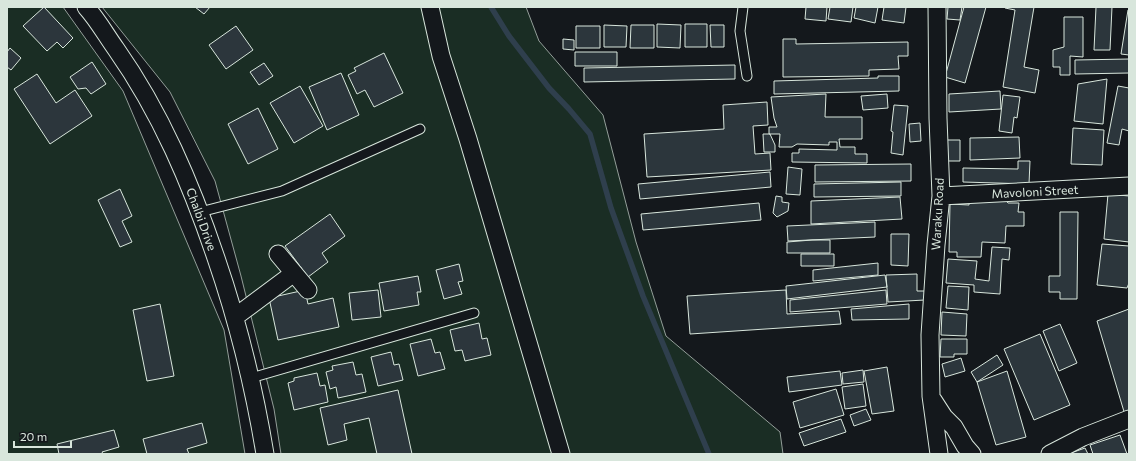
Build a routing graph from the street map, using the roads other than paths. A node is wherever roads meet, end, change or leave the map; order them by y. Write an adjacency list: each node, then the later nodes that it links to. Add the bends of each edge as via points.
1 (86, 7): 9 (street, Chalbi Drive, via 128,66 159,119 185,173)
2 (430, 7): 19 (street, via 441,56)
3 (743, 7): 5 (lane, via 740,31)
4 (937, 7): 8 (street, Waraku Road)
5 (747, 76)
6 (420, 129): 9 (lane, via 282,191)
7 (1129, 186): 8 (street, Mavoloni Street)
8 (941, 196): 16 (street, Waraku Road, via 930,335)
9 (200, 212): 14 (street, Chalbi Drive)
10 (278, 254): 11 (street)
11 (294, 273): 12 (street); 14 (street)
12 (308, 290)
13 (474, 313): 15 (lane)
14 (235, 317): 15 (street, Chalbi Drive)
15 (251, 378): 18 (street, Chalbi Drive)
16 (931, 396): 20 (street, Waraku Road); 21 (street)
17 (1129, 419): 22 (street, via 1083,437)
18 (265, 454)
19 (561, 454)
20 (939, 454)
21 (972, 454)
22 (1050, 454)

